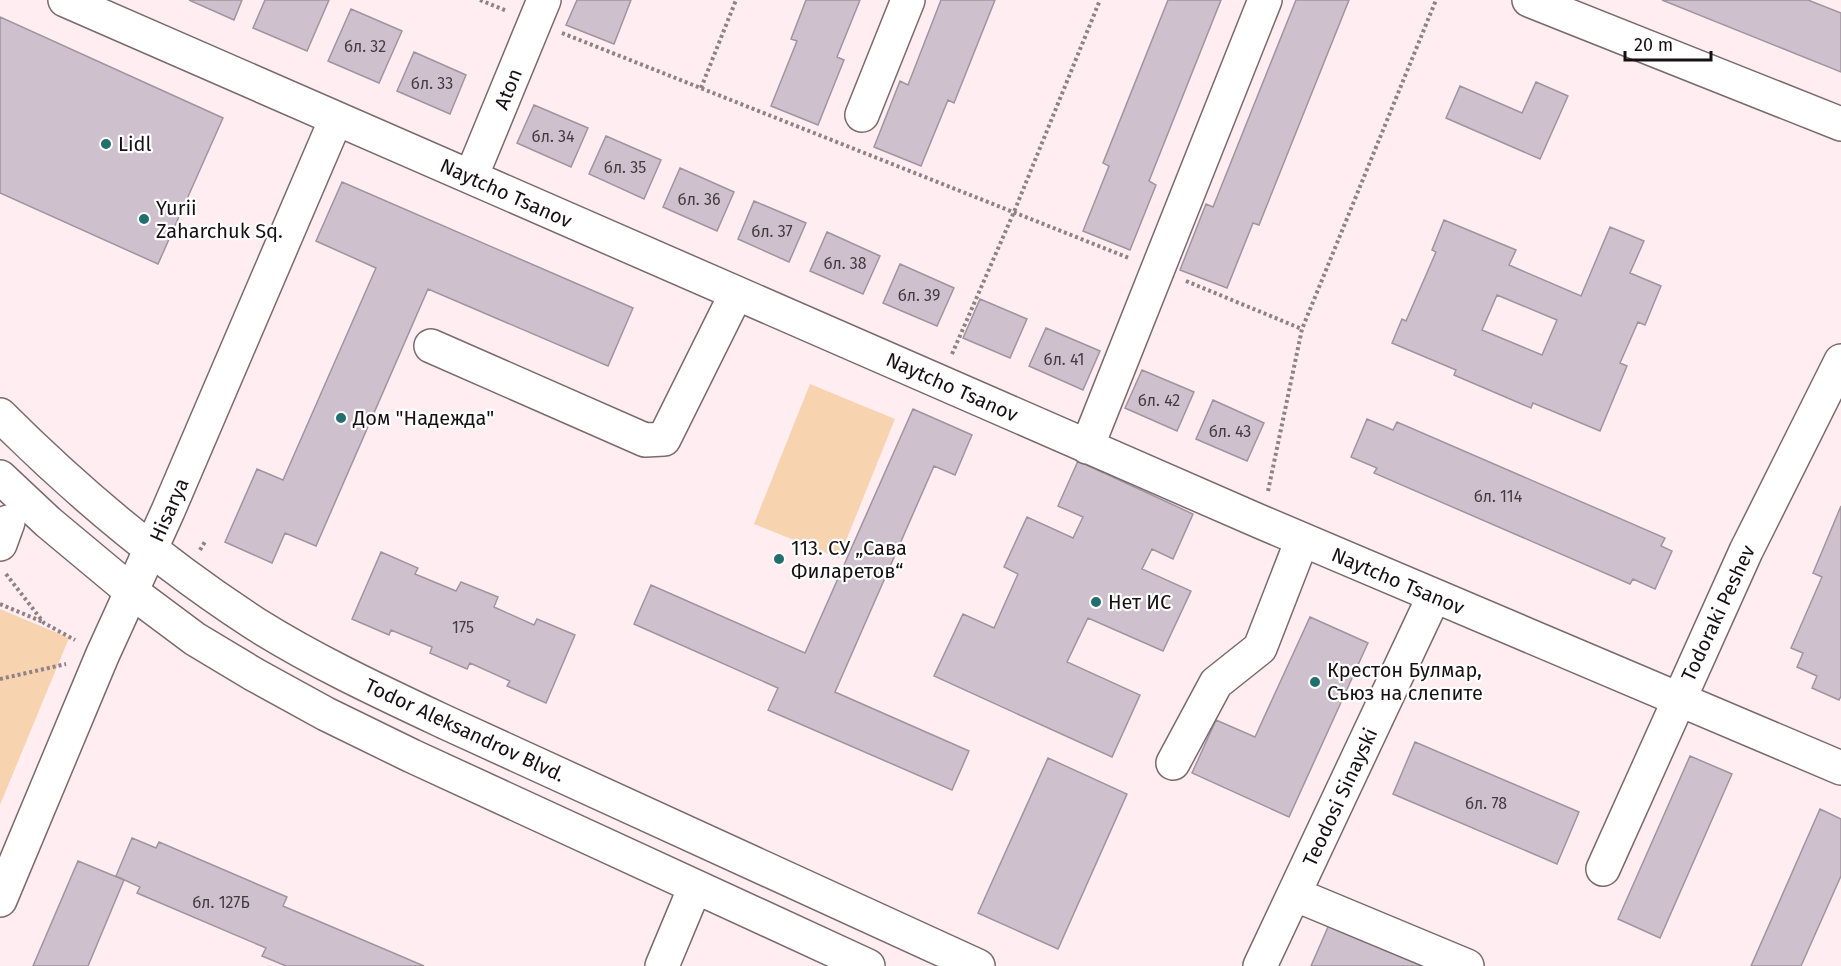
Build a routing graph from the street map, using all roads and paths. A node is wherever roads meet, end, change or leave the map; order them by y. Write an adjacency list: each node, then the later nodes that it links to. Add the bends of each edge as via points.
1 (65, 0): 12 (street, Naytcho Tsanov)
2 (480, 0): 9 (path)
3 (736, 0): 10 (path)
4 (908, 0): 11 (street)
5 (1100, 0): 15 (path)
6 (1265, 0): 16 (street)
7 (1436, 0): 18 (path)
8 (1529, 0): 13 (street)
9 (539, 11): 10 (path); 14 (street, Aton)
10 (701, 88): 15 (path)
11 (862, 115)
12 (336, 119): 14 (street, Naytcho Tsanov); 27 (street, Hisarya)
13 (1841, 124)
14 (471, 177): 17 (street, Naytcho Tsanov)
15 (1014, 212): 16 (path); 21 (path)
16 (1158, 269): 18 (path); 23 (street)
17 (736, 294): 19 (street, via 664,439 645,441); 21 (street, Naytcho Tsanov)
18 (1302, 329): 25 (path)
19 (431, 346)
20 (1841, 361): 35 (street, Todoraki Peshev, via 1746,551)
21 (940, 382): 23 (street, Naytcho Tsanov)
22 (0, 415): 27 (street, Todor Aleksandrov Blvd., via 72,485)
23 (1087, 447): 25 (street, Naytcho Tsanov)
24 (0, 477): 29 (street)
25 (1261, 522): 26 (street, Naytcho Tsanov)
26 (1302, 540): 30 (street, Naytcho Tsanov); 36 (street, via 1260,648 1216,683)
27 (151, 550): 29 (street, Hisarya); 44 (street, Todor Aleksandrov Blvd., via 256,624 387,694)
28 (0, 566): 32 (path)
29 (132, 592): 33 (street, Hisarya); 39 (street, via 195,639 326,714)
30 (1434, 596): 35 (street, Naytcho Tsanov); 40 (street, Teodosi Sinayski)
31 (0, 604): 32 (path)
32 (44, 622): 33 (path)
33 (102, 656): 34 (path); 41 (street, Hisarya)
34 (0, 679)
35 (1679, 699): 37 (street, Naytcho Tsanov); 38 (street, Todoraki Peshev)
36 (1173, 763)
37 (1841, 768)
38 (1603, 869)
39 (695, 887): 42 (street); 43 (street)
40 (1294, 894): 45 (street, Teodosi Sinayski); 46 (street)
41 (0, 900)
42 (662, 966)
43 (868, 966)
44 (978, 966)
45 (1260, 966)
46 (1467, 966)

